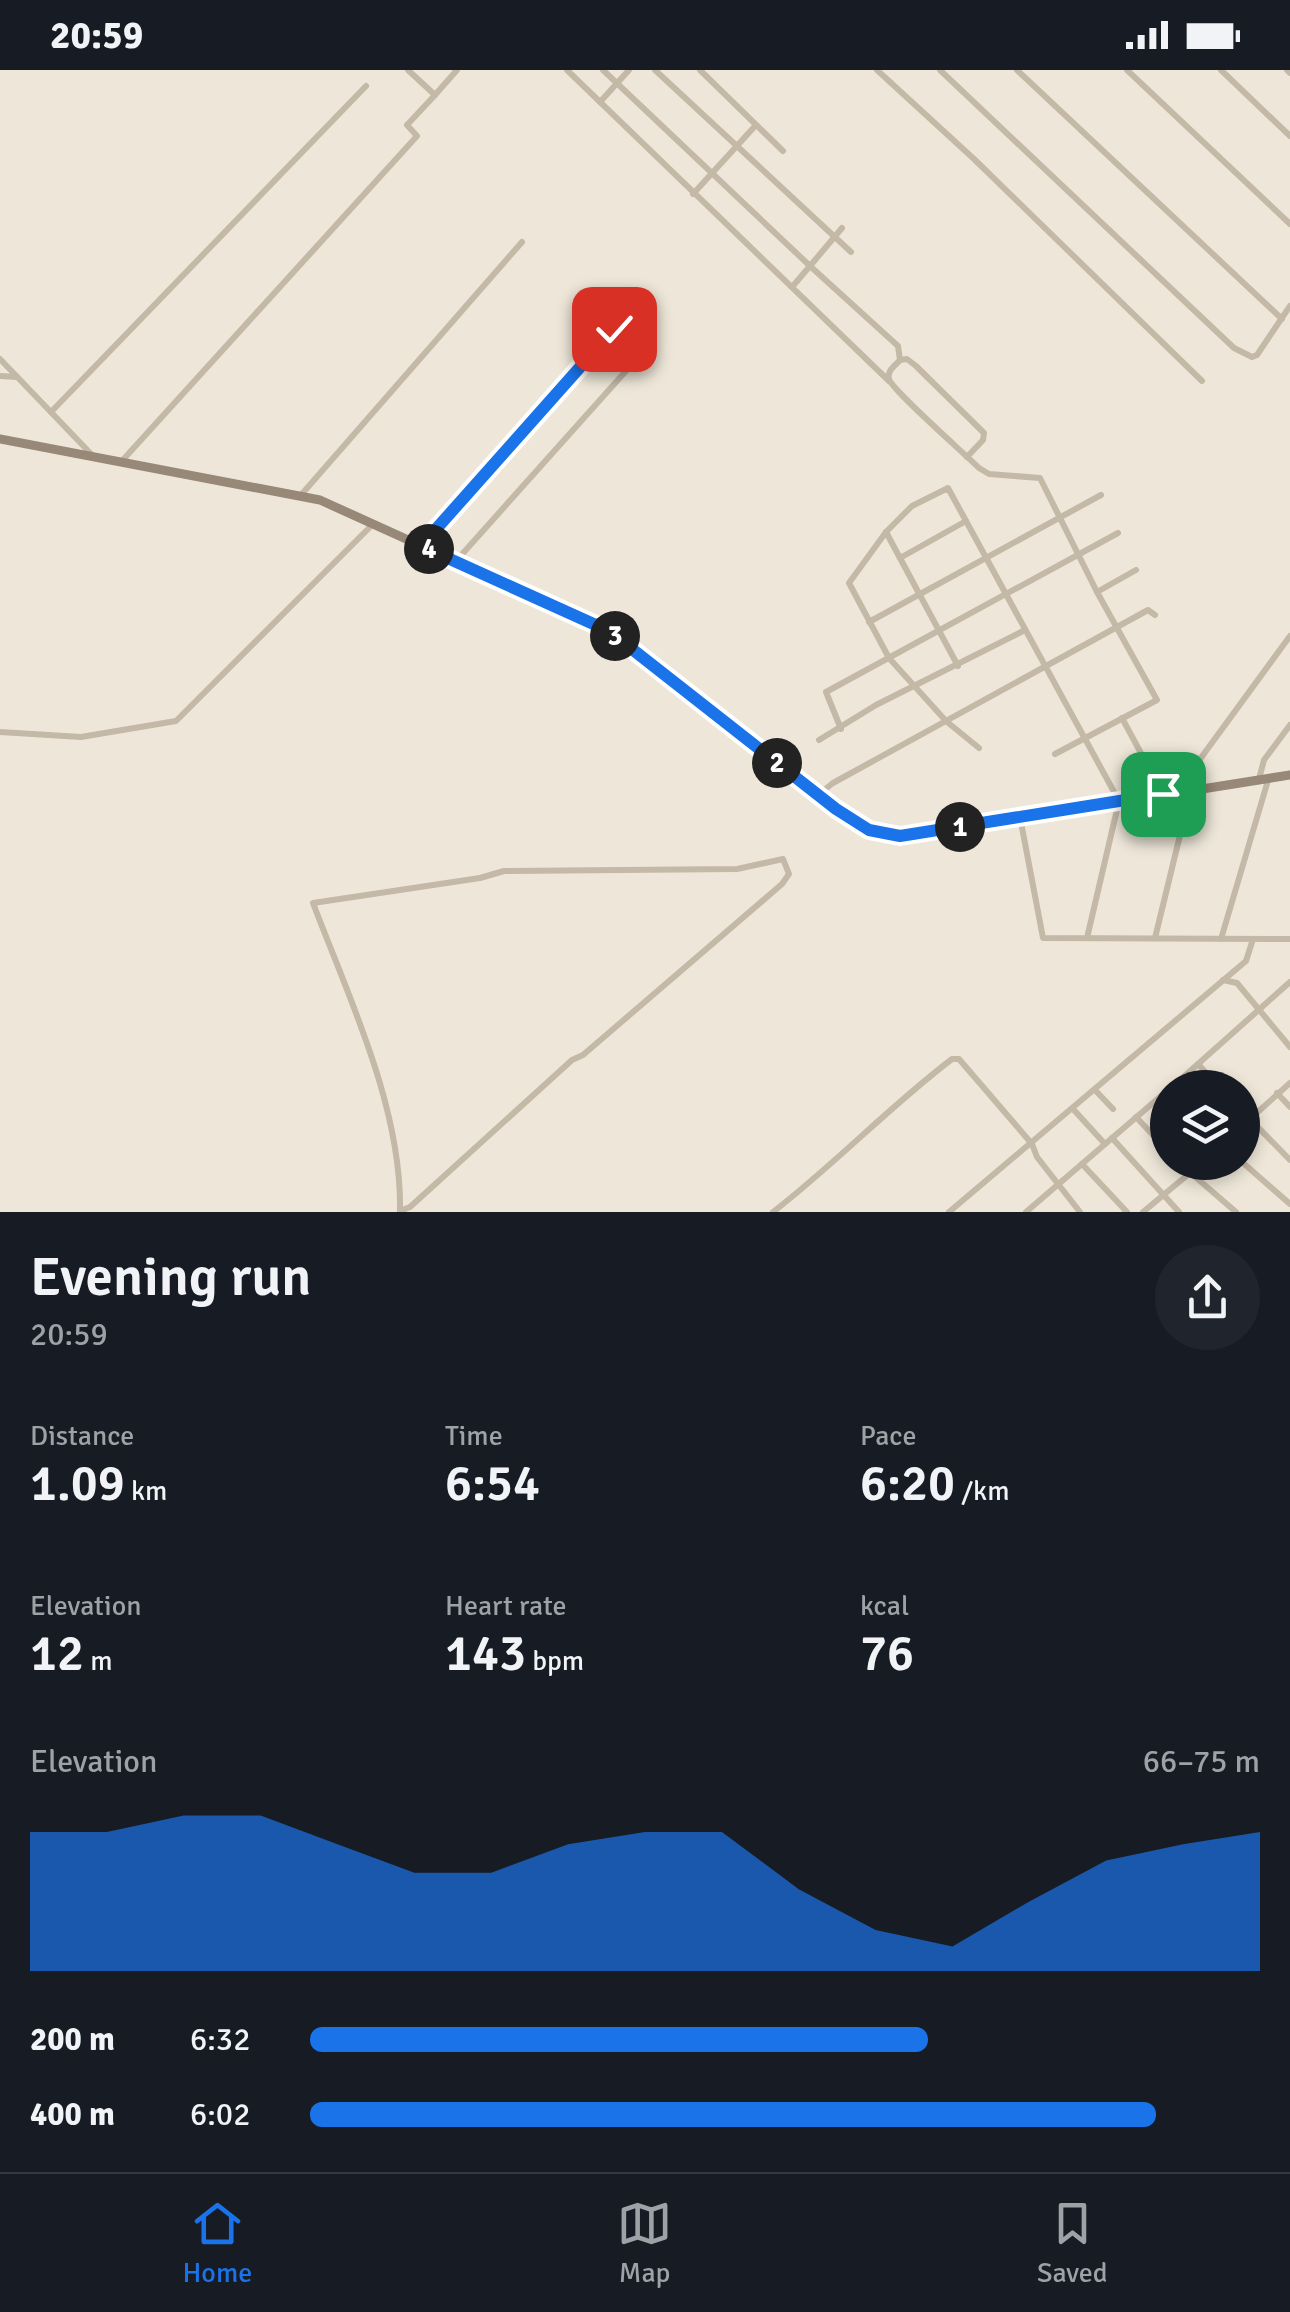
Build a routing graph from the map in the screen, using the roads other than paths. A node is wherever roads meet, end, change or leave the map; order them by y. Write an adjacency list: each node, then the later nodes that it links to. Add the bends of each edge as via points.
1 (408, 70): 15 (street)
2 (457, 70): 15 (street)
3 (567, 70): 16 (street)
4 (604, 70): 13 (street)
5 (629, 70): 13 (street)
6 (656, 70): 19 (street)
7 (700, 70): 17 (street)
8 (877, 70): 39 (street)
9 (940, 70): 31 (street, via 1234,348 1257,355)
10 (1016, 70): 31 (street)
11 (1128, 70): 23 (street)
12 (1221, 70): 18 (street)
13 (617, 83): 16 (street); 21 (street)
14 (366, 86): 40 (street)
15 (435, 95): 44 (street, via 407,125 418,136)
16 (600, 102): 22 (street)
17 (756, 125): 19 (street); 20 (street)
18 (1290, 136)
19 (737, 146): 21 (street); 25 (street)
20 (783, 151)
21 (712, 173): 22 (street); 28 (street)
22 (693, 194): 29 (street)
23 (1290, 224)
24 (842, 228): 25 (street)
25 (834, 236): 27 (street); 28 (street)
26 (522, 242): 45 (street)
27 (851, 252)
28 (810, 266): 29 (street); 35 (street, via 898,346)
29 (792, 287): 38 (street)
30 (1290, 306): 31 (street)
31 (1282, 320)
32 (614, 329): 52 (street)
33 (642, 353): 56 (street)
34 (0, 359): 37 (street)
35 (900, 360): 38 (street); 43 (street, via 916,366 984,432)
36 (0, 376): 37 (street)
37 (18, 378): 40 (street)
38 (889, 380): 43 (street)
39 (1202, 381)
40 (51, 412): 42 (street)
41 (0, 439): 42 (main road)
42 (94, 456): 44 (main road)
43 (967, 457): 47 (street, via 989,474 1040,478)
44 (122, 462): 45 (main road)
45 (301, 495): 49 (main road)
46 (1102, 495): 47 (street)
47 (1060, 518): 53 (street); 55 (street)
48 (966, 522): 50 (street, via 948,488 912,506); 54 (street); 55 (street)
49 (373, 524): 52 (main road); 75 (street, via 176,721 82,736)
50 (886, 532): 54 (street); 62 (street, via 849,583)
51 (1118, 533): 53 (street)
52 (421, 546): 56 (main road)
53 (1079, 554): 58 (street); 60 (street)
54 (900, 558): 59 (street)
55 (986, 558): 59 (street); 60 (street)
56 (456, 561): 85 (main road, via 609,631)
57 (1136, 570): 58 (street)
58 (1097, 592): 63 (street)
59 (920, 594): 62 (street); 64 (street)
60 (1006, 594): 64 (street); 65 (street)
61 (1155, 615): 63 (street, via 1148,610)
62 (869, 622): 67 (street)
63 (1117, 628): 69 (street); 71 (street, via 1157,700)
64 (939, 630): 67 (street); 68 (street)
65 (1025, 630): 68 (street); 69 (street)
66 (1290, 636): 83 (street)
67 (889, 658): 70 (street); 74 (street, via 826,692)
68 (958, 666): 70 (street)
69 (1045, 667): 72 (street); 76 (street)
70 (914, 687): 72 (street); 74 (street)
71 (1122, 718): 76 (street); 84 (street)
72 (946, 721): 78 (street); 85 (street)
73 (1290, 725): 81 (street, via 1264,760)
74 (841, 729): 77 (street)
75 (0, 732)
76 (1084, 738): 79 (street); 86 (street)
77 (819, 740)
78 (979, 748)
79 (1055, 754)
80 (1290, 775): 81 (main road)
81 (1264, 778): 82 (main road); 90 (street)
82 (1191, 790): 83 (main road); 89 (street)
83 (1176, 792): 84 (main road)
84 (1163, 794): 86 (main road)
85 (818, 795): 87 (main road, via 883,835)
86 (1119, 802): 87 (main road); 88 (street)
87 (1020, 818): 88 (street, via 1043,938)
88 (1087, 938): 89 (street)
89 (1155, 938): 90 (street)
90 (1222, 939): 91 (street)
91 (1253, 939): 92 (street); 93 (street, via 1246,960)
92 (1290, 940)
93 (1223, 980): 95 (street, via 1237,982); 101 (street)
94 (1290, 982): 95 (street)
95 (1260, 1010): 96 (street); 97 (street)
96 (1290, 1047)
97 (1198, 1064): 98 (street); 99 (street)
98 (1191, 1070)
99 (1204, 1070)
100 (1290, 1083): 102 (street)
101 (1095, 1090): 105 (street); 106 (street)
102 (1277, 1093): 104 (street); 107 (street)
103 (1150, 1105): 108 (street)
104 (1290, 1107)
105 (1073, 1108): 111 (street); 112 (street)
106 (1113, 1109)
107 (1260, 1109)
108 (1136, 1117): 110 (street); 111 (street)
109 (1260, 1129): 113 (street)
110 (1150, 1132)
111 (1108, 1141): 114 (street); 119 (street)
112 (1032, 1144): 118 (street); 122 (street, via 959,1059 952,1060); 123 (street)
113 (1290, 1160)
114 (1082, 1164): 118 (street); 126 (street)
115 (1260, 1178): 120 (street)
116 (1182, 1180): 119 (street)
117 (1195, 1180): 129 (street)
118 (1058, 1185): 124 (street); 125 (street)
119 (1162, 1195): 127 (street); 128 (street)
120 (1290, 1204)
121 (400, 1212): 121 (street, via 782,884 789,874 783,859 737,869 504,871 314,903 376,1072)
122 (773, 1212)
123 (949, 1212)
124 (1027, 1212)
125 (1080, 1212)
126 (1127, 1212)
127 (1143, 1212)
128 (1178, 1212)
129 (1236, 1212)

